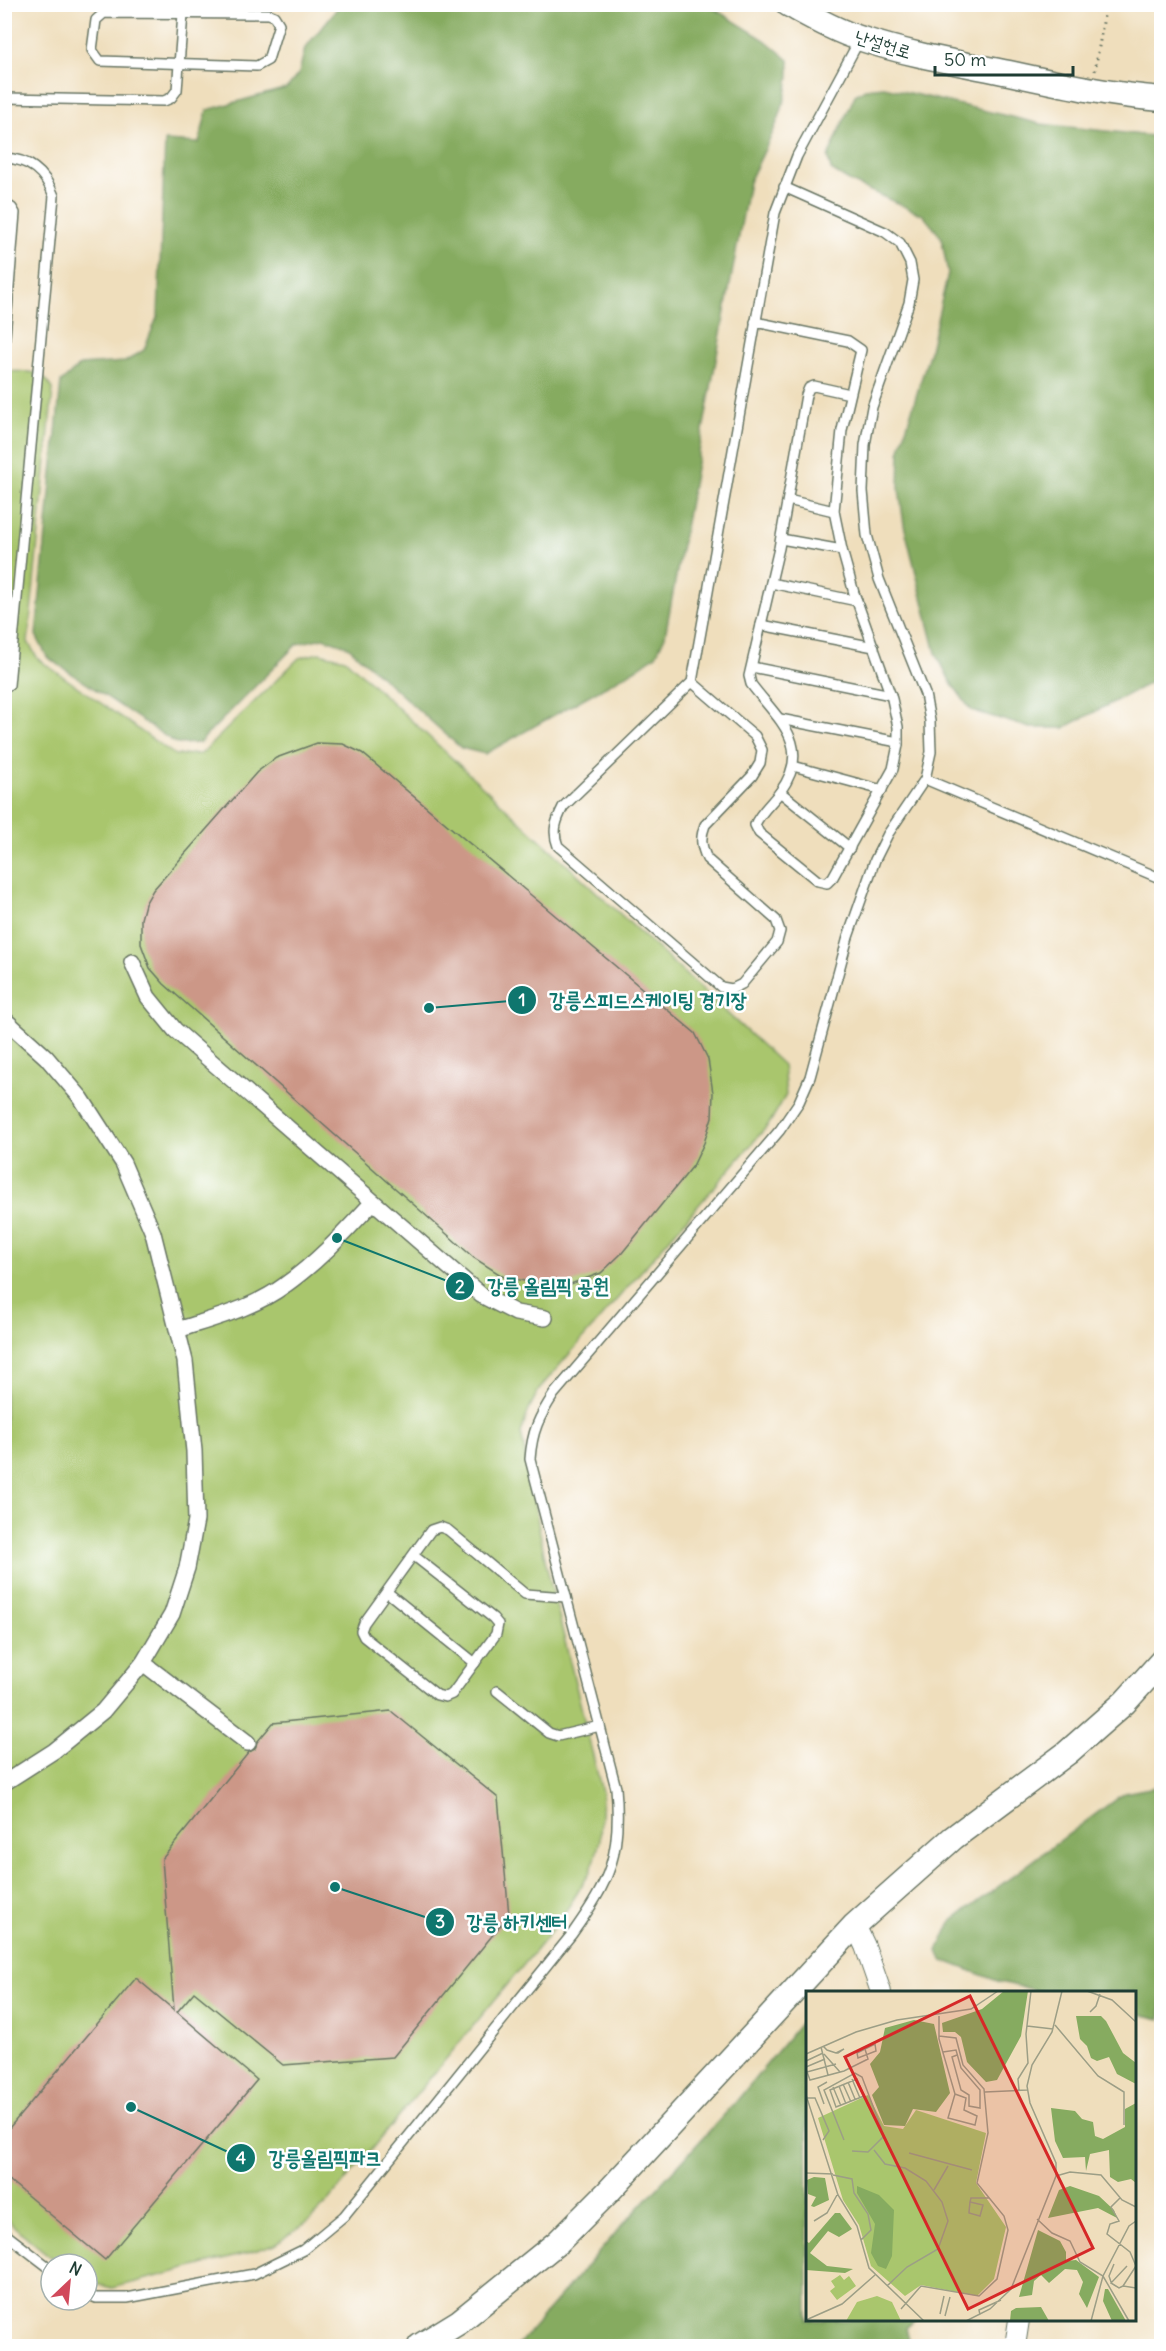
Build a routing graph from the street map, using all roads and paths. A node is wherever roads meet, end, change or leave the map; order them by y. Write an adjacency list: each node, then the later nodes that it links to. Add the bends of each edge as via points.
1 (788, 4): 4 (street, 난설헌로)
2 (1106, 4): 6 (path)
3 (183, 14): 5 (lane); 5 (lane, via 104,13 96,20 93,50 100,60); 5 (lane, via 269,14 279,24 270,55 263,64)
4 (860, 39): 6 (street, 난설헌로); 10 (lane)
5 (180, 64): 7 (lane, via 177,90 164,101)
6 (1092, 90): 8 (street, 난설헌로)
7 (4, 98)
8 (1161, 99)
9 (4, 158): 25 (lane, via 18,158 41,172 54,196)
10 (784, 187): 12 (lane, via 775,213); 30 (lane, via 885,232 900,243 910,263 913,280 909,303 872,407 863,491 867,535 879,579 925,694 931,752)
11 (4, 203): 13 (lane, via 15,213)
12 (756, 322): 14 (lane, via 855,344 861,350); 24 (lane)
13 (4, 350)
14 (850, 394): 15 (lane, via 809,388); 16 (lane)
15 (788, 500): 16 (lane); 17 (lane)
16 (834, 511): 18 (lane)
17 (781, 539): 18 (lane); 19 (lane)
18 (842, 550): 20 (lane)
19 (771, 583): 20 (lane); 21 (lane)
20 (857, 601): 22 (lane)
21 (761, 626): 22 (lane); 23 (lane)
22 (874, 647): 26 (lane)
23 (752, 667): 26 (lane); 27 (lane, via 751,684)
24 (693, 682): 24 (lane, via 563,807 554,835 558,846 721,987 732,988 742,984 756,968 777,942 780,931 776,920 707,859 701,835 705,825 752,776 762,750 755,736)
25 (9, 685)
26 (891, 695): 28 (lane)
27 (780, 719): 28 (lane); 29 (lane, via 794,746)
28 (898, 742): 31 (lane, via 893,769)
29 (793, 766): 31 (lane); 32 (lane)
30 (925, 779): 34 (lane); 42 (lane, via 888,834 862,892 816,1058 799,1102 780,1130 540,1415 532,1436 530,1459)
31 (882, 790): 33 (lane)
32 (780, 792): 33 (lane); 33 (lane, via 758,818 755,825 759,833 819,881 827,883)
33 (850, 848)
34 (1161, 879)
35 (132, 963): 37 (street, via 148,998 175,1030)
36 (4, 1019): 39 (street, via 46,1057 81,1098 123,1163 153,1233)
37 (373, 1202): 38 (street, via 481,1295 516,1313); 39 (street, via 330,1248 284,1286 236,1311)
38 (545, 1318)
39 (178, 1330): 43 (street, via 194,1451 196,1520 187,1568 172,1614)
40 (413, 1555): 41 (lane); 42 (lane, via 431,1530 440,1527 525,1594); 44 (lane, via 498,1624 496,1634)
41 (387, 1592): 44 (lane); 44 (lane, via 364,1623 364,1637 445,1697 452,1694)
42 (566, 1597): 47 (lane)
43 (143, 1663): 48 (street); 49 (street, via 103,1711 54,1751)
44 (475, 1663)
45 (1159, 1669): 50 (street, via 1067,1753 952,1838)
46 (496, 1691): 47 (lane, via 549,1733 558,1736)
47 (600, 1726): 54 (lane, via 618,1811 618,1840 606,1882 572,1934 344,2216 303,2250 254,2274 127,2298)
48 (248, 1743)
49 (4, 1783)
50 (855, 1925): 51 (street); 56 (street, via 558,2242 459,2322)
51 (881, 1991)
52 (4, 2233): 53 (lane)
53 (39, 2260)
54 (99, 2298)
55 (1019, 2321): 57 (street)
56 (420, 2346)
57 (1015, 2346)

